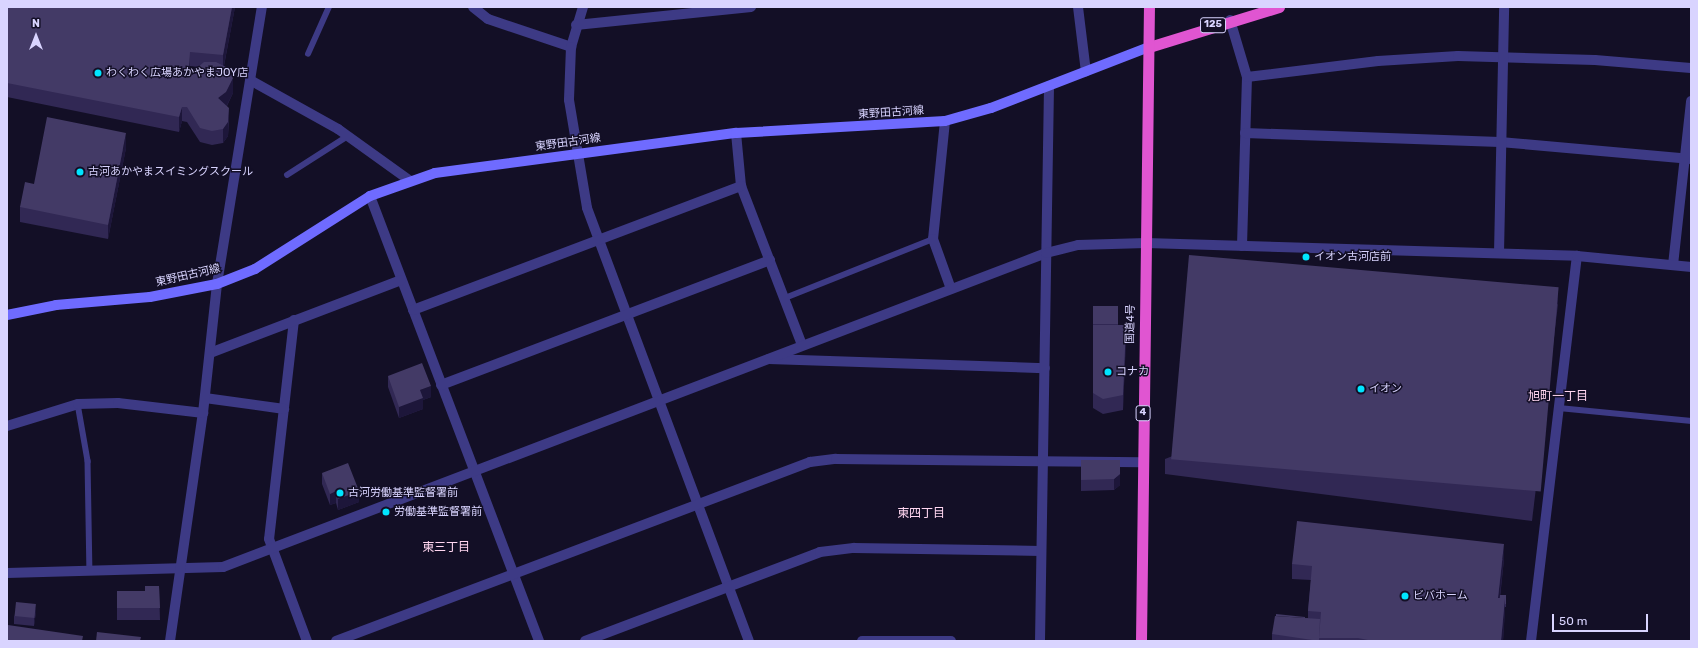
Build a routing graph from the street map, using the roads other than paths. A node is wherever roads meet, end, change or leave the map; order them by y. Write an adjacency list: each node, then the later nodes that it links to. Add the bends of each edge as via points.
1 (262, 7): 20 (street)
2 (329, 7): 15 (lane)
3 (473, 7): 13 (street, via 488,19)
4 (583, 7): 12 (street)
5 (751, 7): 10 (street)
6 (1078, 7): 18 (street)
7 (1149, 7): 14 (highway, 国道4号 / 4)
8 (1279, 7): 11 (highway, 125)
9 (1504, 7): 16 (street)
10 (720, 9): 12 (street)
11 (1230, 20): 14 (highway, 125); 19 (street)
12 (576, 25): 13 (street)
13 (571, 47): 28 (street, via 569,100)
14 (1149, 47): 18 (main road, 東野田古河線); 36 (highway, 国道4号 / 4)
15 (308, 54)
16 (1504, 56): 17 (street); 19 (street, via 1378,61); 27 (street)
17 (1691, 68)
18 (1086, 72): 21 (main road, 東野田古河線)
19 (1247, 78): 25 (street)
20 (250, 80): 26 (street); 45 (street)
21 (1049, 86): 23 (main road, 東野田古河線); 38 (street)
22 (1691, 101): 29 (street)
23 (945, 121): 24 (main road, 東野田古河線); 34 (street)
24 (736, 133): 28 (main road, 東野田古河線); 32 (street)
25 (1245, 133): 27 (street); 37 (street)
26 (348, 136): 30 (lane); 31 (street)
27 (1500, 142): 29 (street); 39 (street)
28 (578, 153): 31 (main road, 東野田古河線, via 435,173); 35 (street, via 587,208)
29 (1688, 158): 42 (street)
30 (287, 175)
31 (410, 180): 33 (main road, 東野田古河線)
32 (741, 186): 35 (street); 41 (street)
33 (370, 196): 44 (street); 45 (main road, 東野田古河線, via 255,269)
34 (933, 239): 46 (street); 47 (lane)
35 (598, 240): 48 (street); 49 (street)
36 (1146, 243): 37 (street); 38 (street, via 1078,244); 66 (highway, 国道4号 / 4)
37 (1242, 246): 39 (street)
38 (1046, 253): 46 (street); 55 (street)
39 (1499, 253): 40 (street)
40 (1577, 256): 42 (street); 60 (street)
41 (770, 260): 47 (street); 49 (street)
42 (1674, 265): 43 (street)
43 (1691, 267)
44 (401, 280): 48 (street); 51 (street)
45 (217, 284): 50 (main road, 東野田古河線, via 179,293 116,302 56,304); 53 (street)
46 (951, 289): 52 (street)
47 (785, 298): 52 (street)
48 (413, 310): 56 (street)
49 (625, 314): 56 (street); 58 (street)
50 (7, 315)
51 (294, 320): 53 (street); 61 (street)
52 (802, 345): 54 (street)
53 (210, 353): 57 (street)
54 (767, 359): 55 (street); 58 (street)
55 (1045, 368): 65 (street)
56 (441, 385): 67 (street)
57 (205, 398): 61 (street); 62 (street)
58 (658, 400): 67 (street); 68 (street)
59 (78, 404): 62 (street, via 118,403); 64 (street); 72 (lane, via 88,461)
60 (1559, 408): 63 (lane); 86 (street)
61 (284, 409): 69 (street)
62 (203, 413): 71 (street)
63 (1691, 422)
64 (7, 426)
65 (1042, 461): 66 (street); 68 (street, via 822,460); 70 (street)
66 (1142, 462): 85 (highway, 国道4号 / 4)
67 (474, 471): 69 (street); 74 (street)
68 (697, 504): 74 (street); 75 (street)
69 (271, 550): 71 (street, via 223,567); 77 (street)
70 (1041, 551): 75 (street, via 837,550 820,552); 84 (street)
71 (181, 571): 72 (street); 76 (street)
72 (90, 572): 73 (street)
73 (7, 573)
74 (512, 574): 78 (street); 79 (street)
75 (728, 587): 80 (street); 81 (street)
76 (170, 641)
77 (306, 641)
78 (336, 641)
79 (539, 641)
80 (585, 641)
81 (748, 641)
82 (862, 641): 83 (street)
83 (951, 641)
84 (1040, 641)
85 (1140, 641)
86 (1531, 641)

